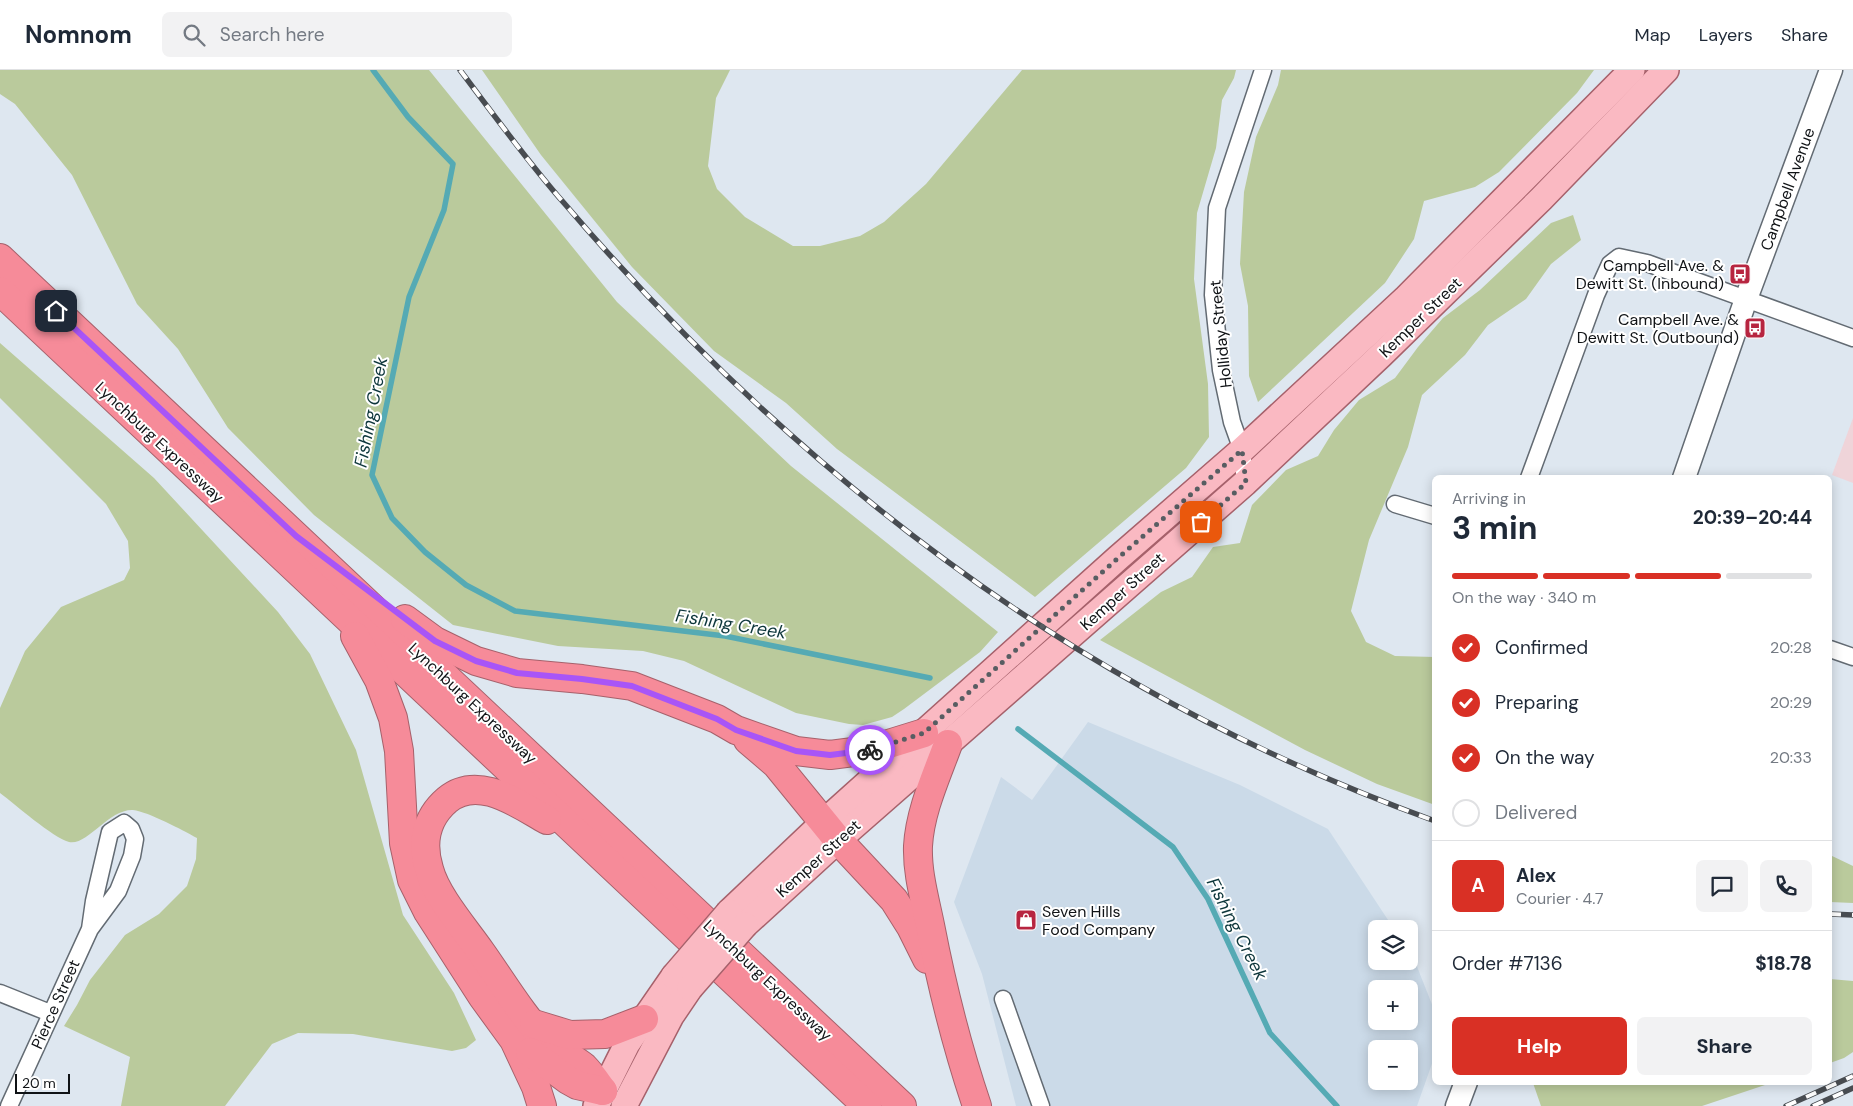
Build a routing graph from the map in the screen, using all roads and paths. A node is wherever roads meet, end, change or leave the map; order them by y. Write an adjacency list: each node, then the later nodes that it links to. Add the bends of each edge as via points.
1 (1263, 70): 9 (street, Holliday Street, via 1217,208 1213,295 1221,370 1232,422)
2 (1632, 70): 9 (main road, Kemper Street, via 1405,299)
3 (1666, 70): 12 (main road, Kemper Street, via 1527,213)
4 (1831, 70): 7 (main road, Campbell Avenue)
5 (0, 258): 15 (highway, Lynchburg Expressway)
6 (0, 291): 16 (highway, Lynchburg Expressway)
7 (1746, 299): 8 (street); 10 (street, via 1647,263 1619,257 1610,264); 11 (main road, Campbell Avenue)
8 (1853, 338)
9 (1242, 450): 12 (street, Holliday Street); 20 (main road, Kemper Street, via 1118,558)
10 (1530, 475)
11 (1685, 475)
12 (1246, 483): 20 (main road, Kemper Street)
13 (1395, 504): 14 (street)
14 (1432, 515)
15 (296, 536): 19 (highway, via 435,641 476,661 517,673 632,686 717,719); 36 (highway, Lynchburg Expressway)
16 (342, 612): 22 (highway, Lynchburg Expressway); 30 (highway, via 379,680 393,718 399,751 404,843 412,880 482,996)
17 (1832, 650): 18 (street)
18 (1853, 657)
19 (736, 730): 20 (highway, via 796,751 830,755); 21 (highway, via 776,764)
20 (936, 739): 21 (main road, Kemper Street); 25 (highway, via 918,846 920,872)
21 (831, 831): 24 (main road, Kemper Street, bridge, via 737,918); 25 (highway, via 894,900)
22 (584, 840): 30 (highway, via 488,790 467,790 450,798 430,820 426,852 429,870 443,899); 35 (highway, Lynchburg Expressway)
23 (90, 929): 23 (street, Pierce Street, via 110,832 124,823 135,839 132,856 118,891); 28 (street, Pierce Street)
24 (682, 982): 29 (main road, Kemper Street); 32 (main road, Kemper Street, via 671,1016)
25 (943, 989): 37 (highway)
26 (0, 994): 28 (street)
27 (1003, 999): 38 (street)
28 (50, 1013): 33 (street, Pierce Street)
29 (644, 1019): 30 (highway, via 605,1034); 32 (main road, Kemper Street, via 627,1044)
30 (524, 1032): 32 (highway, via 568,1080); 34 (highway)
31 (1465, 1085): 39 (main road)
32 (612, 1101)
33 (9, 1106)
34 (542, 1106)
35 (867, 1106)
36 (902, 1106)
37 (977, 1106)
38 (1041, 1106)
39 (1457, 1106)

